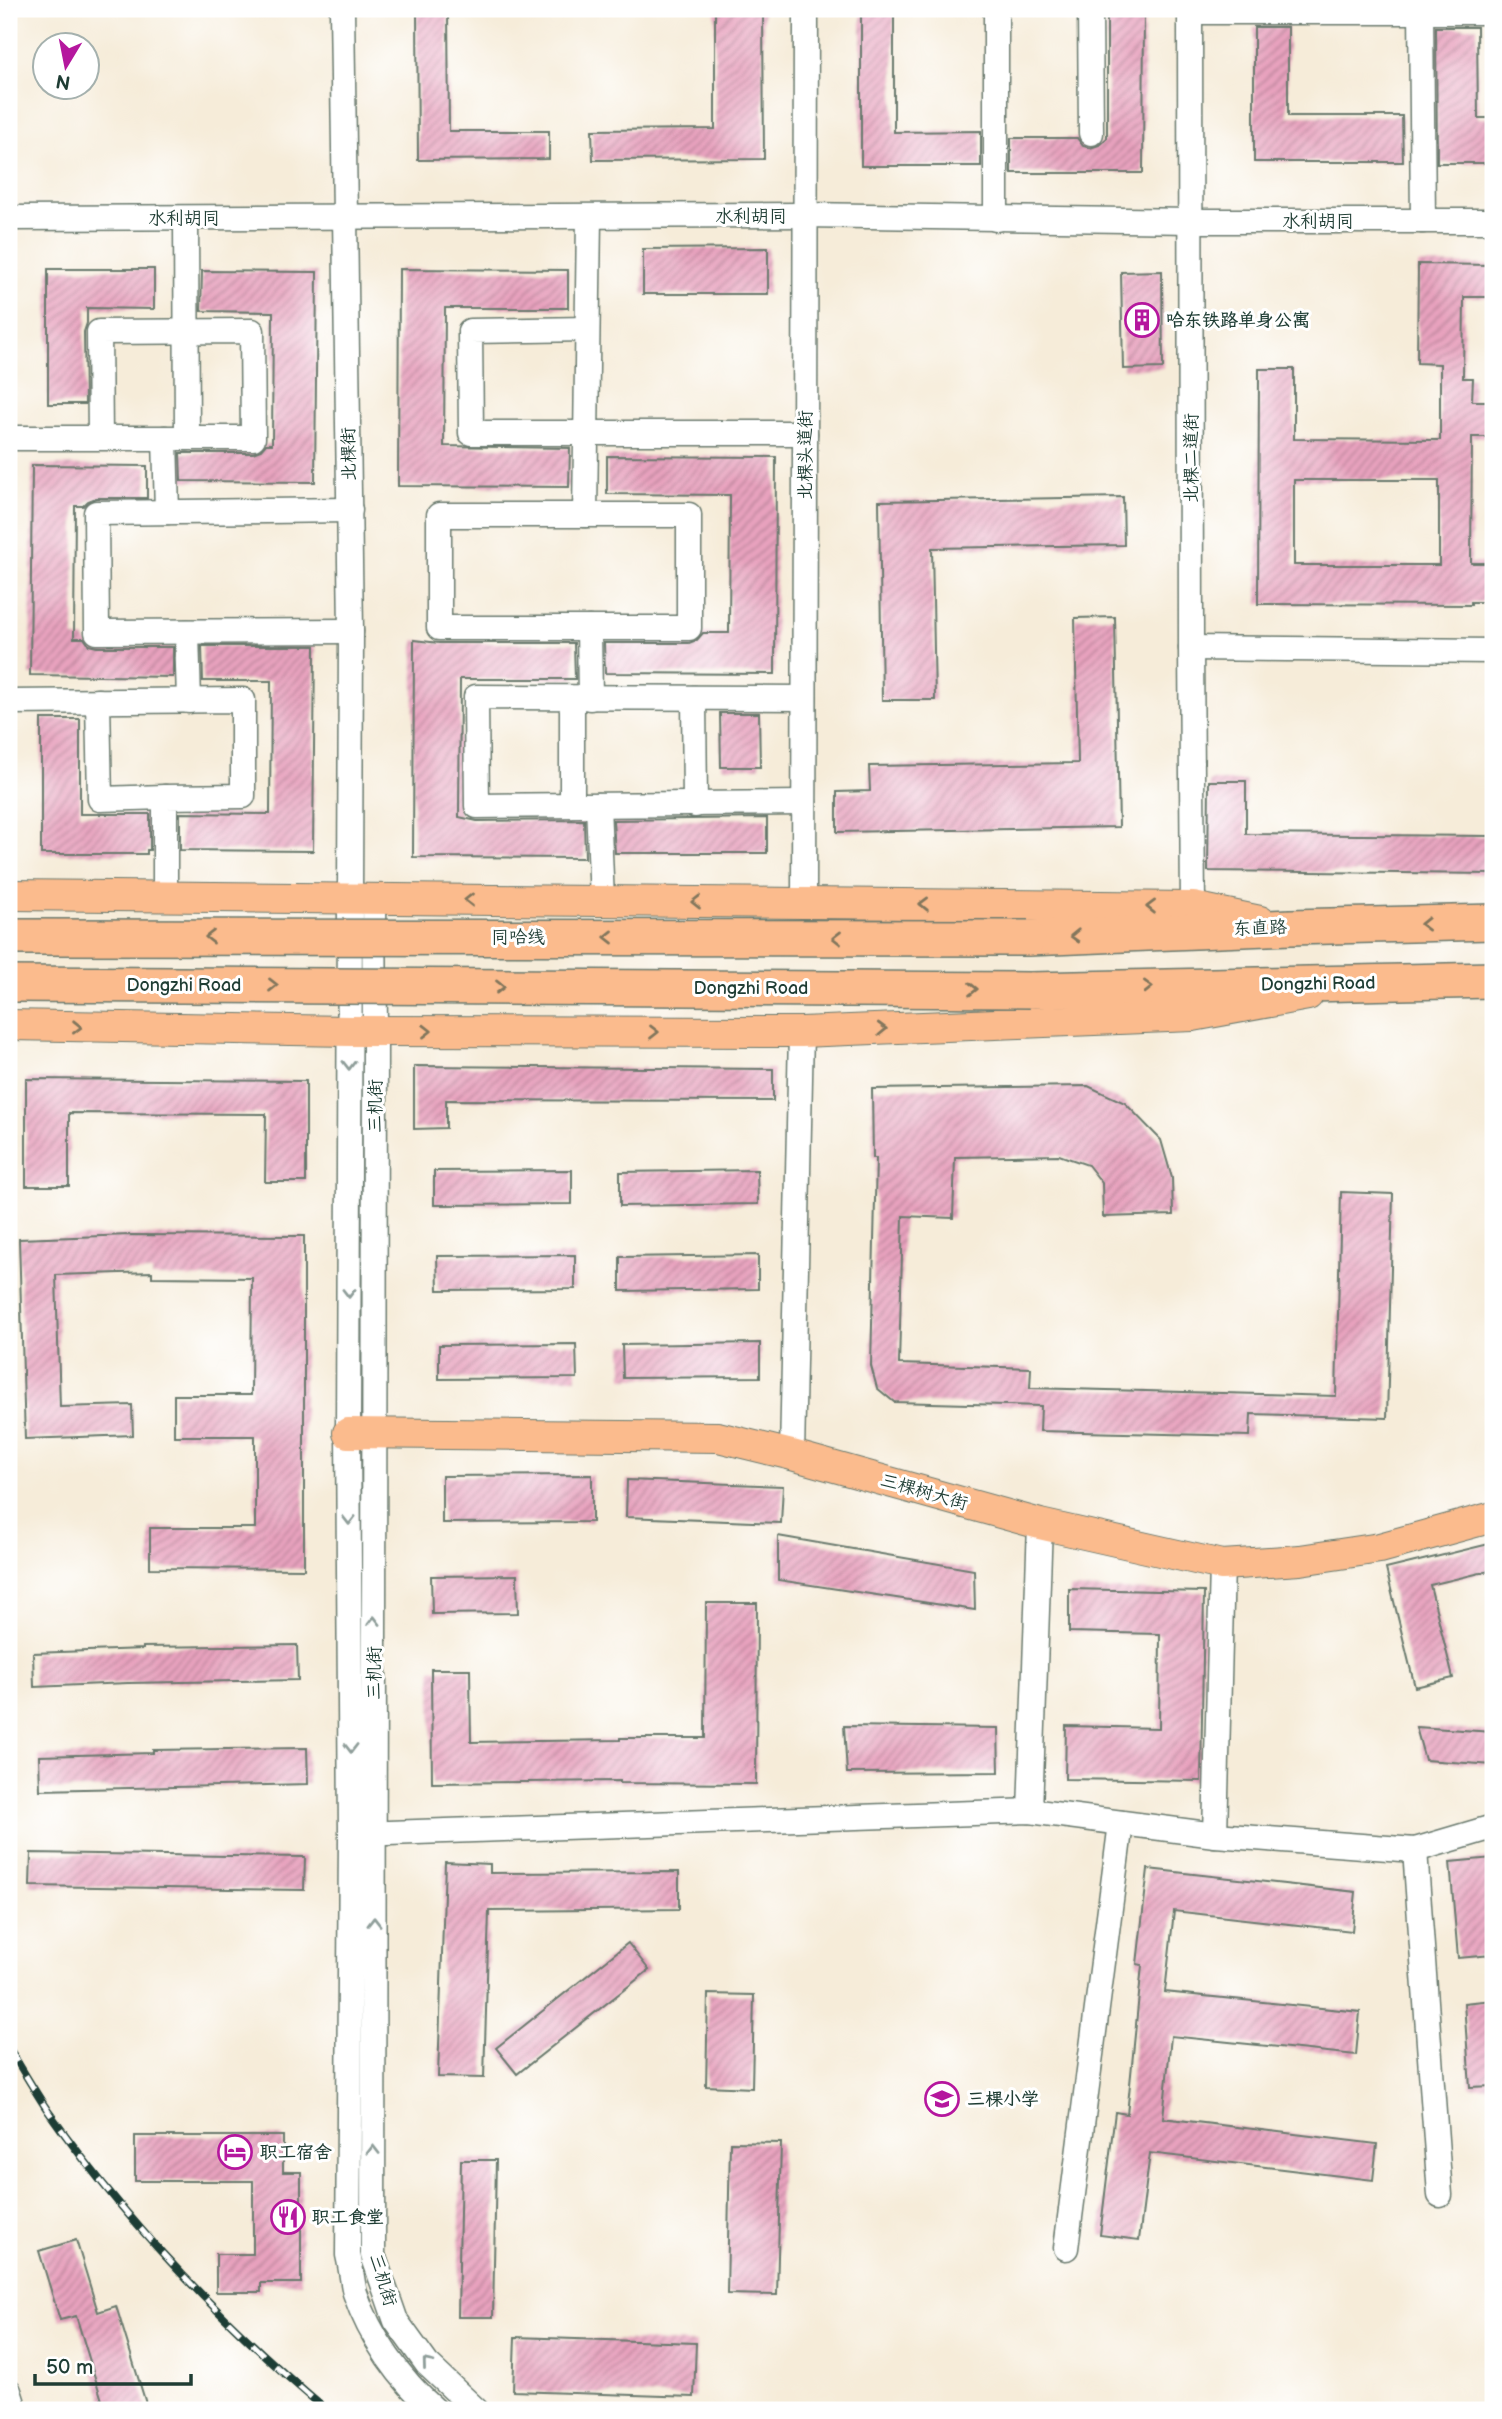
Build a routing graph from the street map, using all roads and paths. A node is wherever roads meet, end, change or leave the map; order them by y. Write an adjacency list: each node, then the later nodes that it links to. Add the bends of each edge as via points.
1 (342, 9): 10 (street, 北棵街)
2 (806, 9): 9 (street, 北棵头道街)
3 (996, 9): 14 (street)
4 (1090, 9): 8 (street)
5 (1190, 10): 6 (street); 15 (street, 北棵二道街)
6 (1421, 10): 7 (street); 16 (street)
7 (1493, 12)
8 (1091, 133)
9 (805, 215): 11 (street, 水利胡同); 14 (street, 水利胡同); 21 (street, 北棵头道街)
10 (345, 217): 11 (street, 水利胡同); 12 (street, 水利胡同); 25 (street, 北棵街)
11 (589, 217): 18 (street)
12 (186, 218): 13 (street, 水利胡同); 19 (street)
13 (9, 219)
14 (996, 219): 15 (street, 水利胡同)
15 (1191, 221): 16 (street, 水利胡同); 31 (street, 北棵二道街)
16 (1423, 221): 17 (street, 水利胡同)
17 (1493, 221)
18 (587, 329): 20 (street); 20 (street, via 470,331 471,433)
19 (187, 332): 23 (street, via 99,332); 24 (street); 24 (street, via 252,331 253,438)
20 (586, 433): 21 (street); 27 (street)
21 (805, 433): 35 (street, 北棵头道街)
22 (9, 438): 23 (street)
23 (100, 438): 24 (street)
24 (176, 438): 26 (street)
25 (350, 510): 26 (street); 29 (street, 北棵街)
26 (167, 512): 30 (street, via 96,513 97,632)
27 (585, 515): 28 (street, via 689,515 689,628); 28 (street, via 439,515 439,628)
28 (589, 628): 33 (street)
29 (351, 631): 30 (street); 46 (street, 北棵街)
30 (187, 632): 37 (street)
31 (1191, 648): 32 (street); 49 (street, 北棵二道街)
32 (1493, 651)
33 (581, 698): 34 (street); 41 (street); 41 (street, via 476,697 477,806)
34 (694, 698): 35 (street); 43 (street)
35 (804, 698): 40 (street, 北棵头道街)
36 (98, 701): 37 (street); 38 (street); 39 (street, via 100,799)
37 (189, 701): 39 (street, via 243,700 243,796)
38 (9, 702)
39 (165, 797): 45 (street)
40 (804, 803): 43 (street); 48 (street, 北棵头道街)
41 (572, 805): 42 (street)
42 (598, 805): 43 (street); 47 (street)
43 (695, 805)
44 (9, 894): 45 (main road)
45 (164, 897): 46 (main road)
46 (363, 899): 47 (main road, one-way to 46); 58 (street, 三机街)
47 (601, 901): 48 (main road, one-way to 47)
48 (804, 902): 49 (main road, one-way to 48)
49 (1193, 907): 51 (main road)
50 (1493, 922): 51 (highway, 东直路, one-way to 51)
51 (1291, 927): 53 (highway, 东直路, one-way to 53)
52 (9, 937): 53 (highway, 同哈线, one-way to 52, bridge)
53 (1028, 938)
54 (1493, 980): 55 (highway, Dongzhi Road)
55 (1377, 983): 56 (highway, Dongzhi Road, one-way to 55, bridge, via 1030,990); 59 (main road, one-way to 55, via 1193,1016)
56 (9, 984)
57 (9, 1025): 58 (main road, one-way to 58)
58 (363, 1031): 59 (main road, one-way to 59); 60 (street, 三机街)
59 (801, 1032): 61 (street)
60 (361, 1433): 61 (main road, 三棵树大街, via 718,1437); 68 (street, 三机街)
61 (792, 1455): 63 (main road, 三棵树大街)
62 (1493, 1517): 64 (main road, 三棵树大街, via 1380,1548)
63 (1040, 1524): 64 (main road, 三棵树大街); 65 (street)
64 (1222, 1565): 69 (street)
65 (1030, 1811): 66 (street); 68 (street)
66 (1121, 1823): 69 (street); 72 (street)
67 (1493, 1827): 70 (street)
68 (363, 1834): 75 (street, 三机街, via 348,2255 355,2292 379,2344 414,2392); 76 (street, 三机街, one-way to 68, via 427,2364 396,2320 373,2255)
69 (1215, 1835): 70 (street)
70 (1416, 1850): 71 (street)
71 (1440, 2195)
72 (1066, 2248)
73 (9, 2391): 74 (street)
74 (15, 2410)
75 (435, 2410)
76 (476, 2410)

